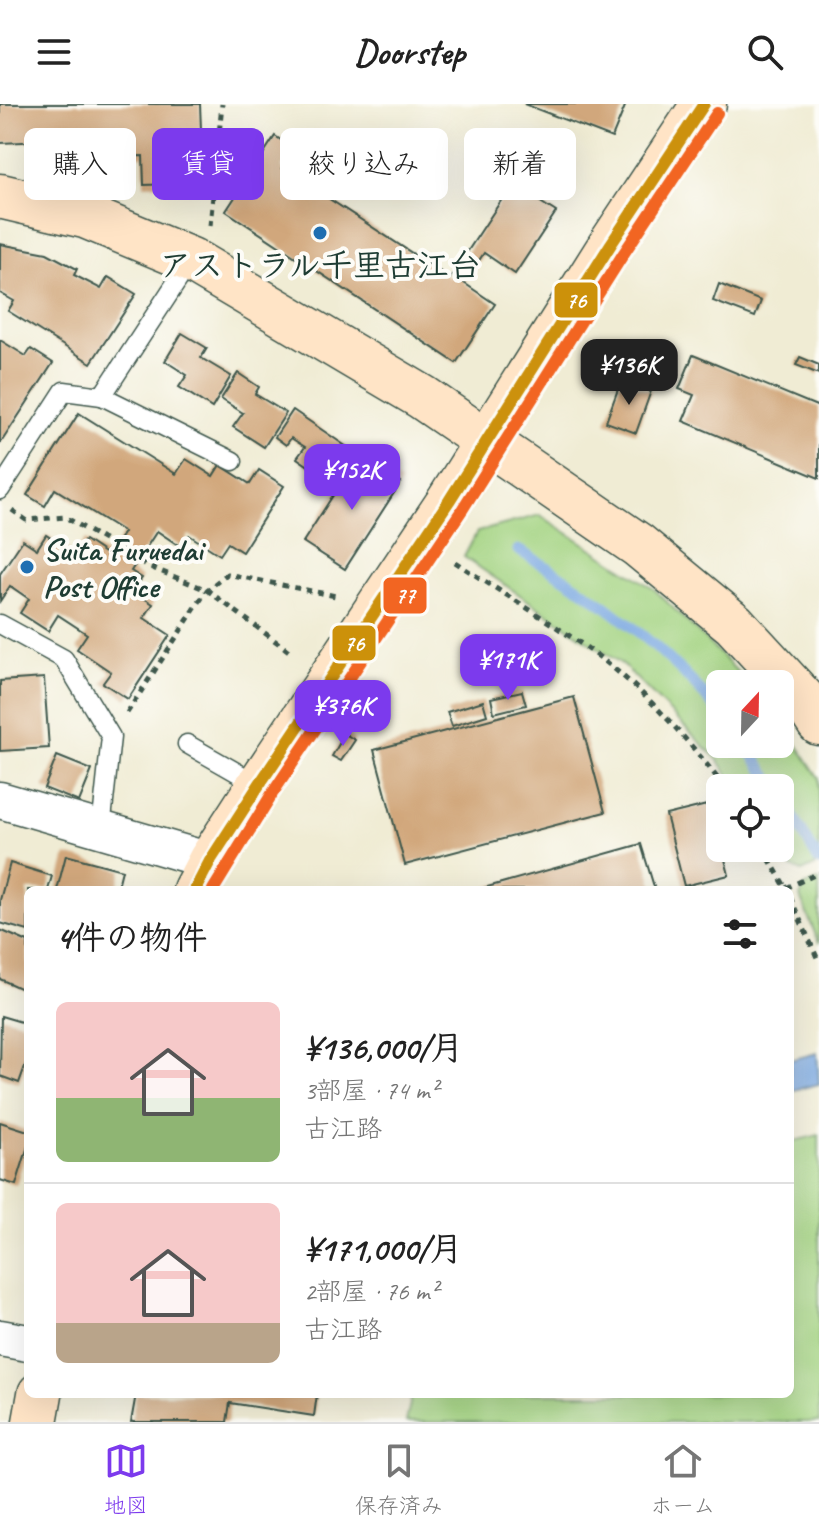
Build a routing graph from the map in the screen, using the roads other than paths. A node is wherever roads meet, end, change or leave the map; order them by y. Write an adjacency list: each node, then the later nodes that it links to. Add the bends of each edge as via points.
1 (704, 104): 5 (street)
2 (0, 196): 3 (street)
3 (200, 247): 4 (lane); 5 (street)
4 (102, 396): 6 (lane); 7 (lane, via 64,391)
5 (487, 440): 9 (street, via 638,545 734,624); 11 (street)
6 (233, 461)
7 (0, 490)
8 (0, 624): 13 (lane, via 64,659 111,737)
9 (819, 723)
10 (187, 744): 11 (lane)
11 (259, 785): 14 (street)
12 (0, 800): 13 (street)
13 (101, 829): 14 (street)
14 (203, 876)
15 (0, 1338): 16 (street)
16 (24, 1342)
17 (39, 1398): 18 (street)
18 (35, 1422)

